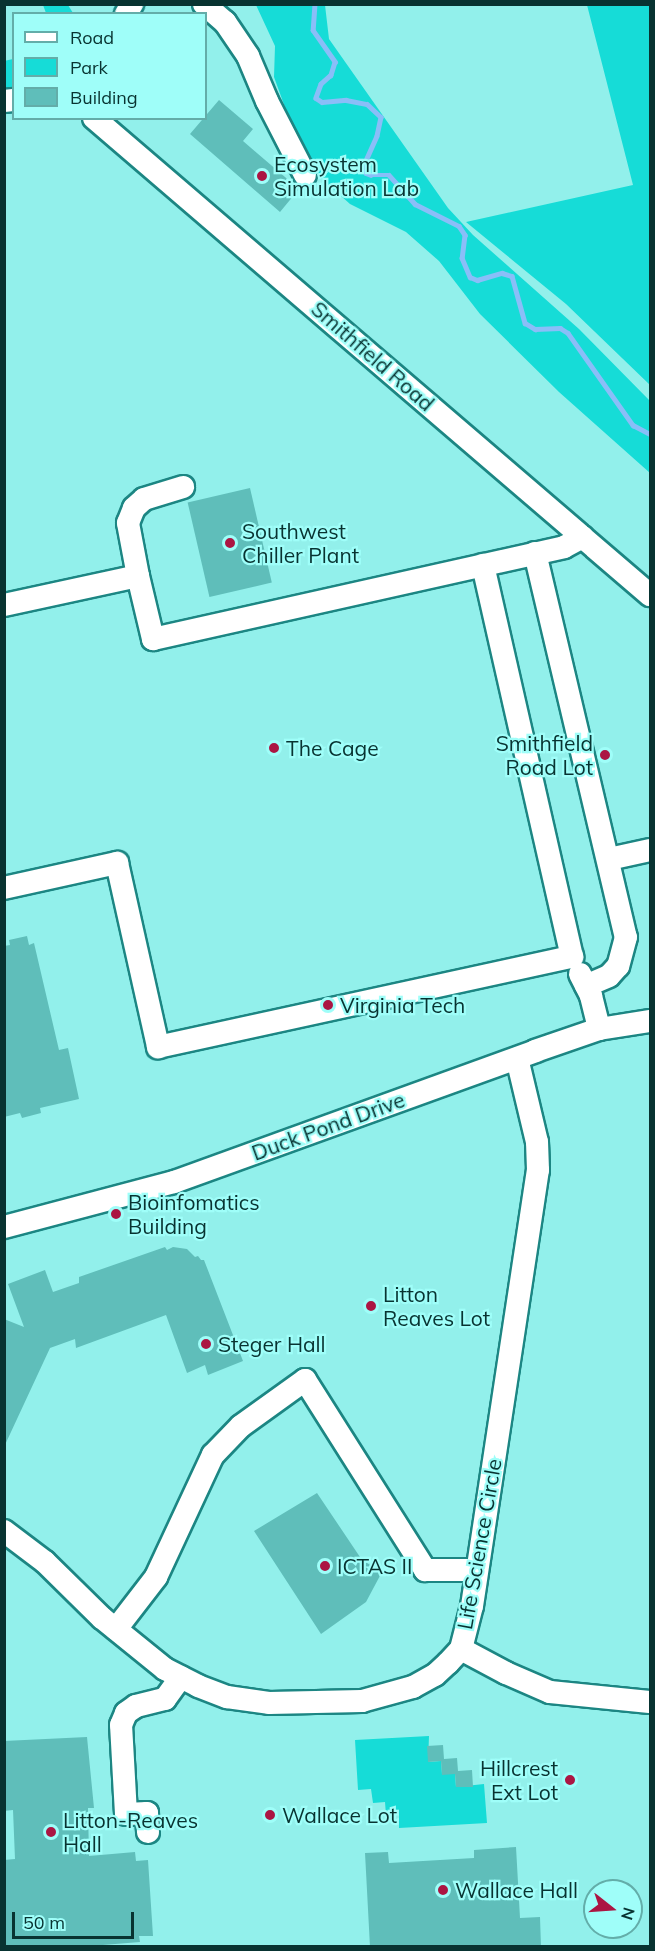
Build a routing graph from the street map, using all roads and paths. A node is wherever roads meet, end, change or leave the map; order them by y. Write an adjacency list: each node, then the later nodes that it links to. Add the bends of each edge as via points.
1 (204, 4): 3 (street, via 225,22 248,57)
2 (96, 120): 5 (street, Smithfield Road)
3 (305, 175)
4 (183, 487): 8 (street, via 144,499 134,508 128,523)
5 (583, 537): 6 (street, via 564,547); 9 (street, Smithfield Road)
6 (535, 553): 7 (street); 12 (street)
7 (483, 565): 8 (street, via 153,639); 14 (street)
8 (138, 576): 10 (street)
9 (651, 595)
10 (4, 605)
11 (651, 850): 12 (street)
12 (609, 859): 15 (street, via 626,938 624,952 609,976)
13 (4, 888): 14 (street, via 117,863 158,1047)
14 (572, 957): 15 (street)
15 (586, 986): 17 (street)
16 (651, 1022): 17 (street, Duck Pond Drive)
17 (599, 1029): 18 (street, Duck Pond Drive)
18 (518, 1058): 19 (street, Duck Pond Drive, via 174,1182); 21 (street, Life Science Circle, via 537,1142 538,1170)
19 (4, 1227)
20 (4, 1531): 22 (street, Life Science Circle, via 45,1562)
21 (477, 1570): 22 (street, via 425,1570 305,1380 241,1426 213,1455 156,1576); 23 (street, Life Science Circle)
22 (116, 1629): 24 (street, Life Science Circle, via 165,1669)
23 (461, 1649): 24 (street, Life Science Circle, via 435,1675 413,1687 362,1701 269,1703 238,1699); 25 (street, via 550,1692)
24 (181, 1677): 26 (street, via 165,1699 136,1706 126,1713 121,1725 126,1814 147,1813)
25 (651, 1702)
26 (148, 1832)

